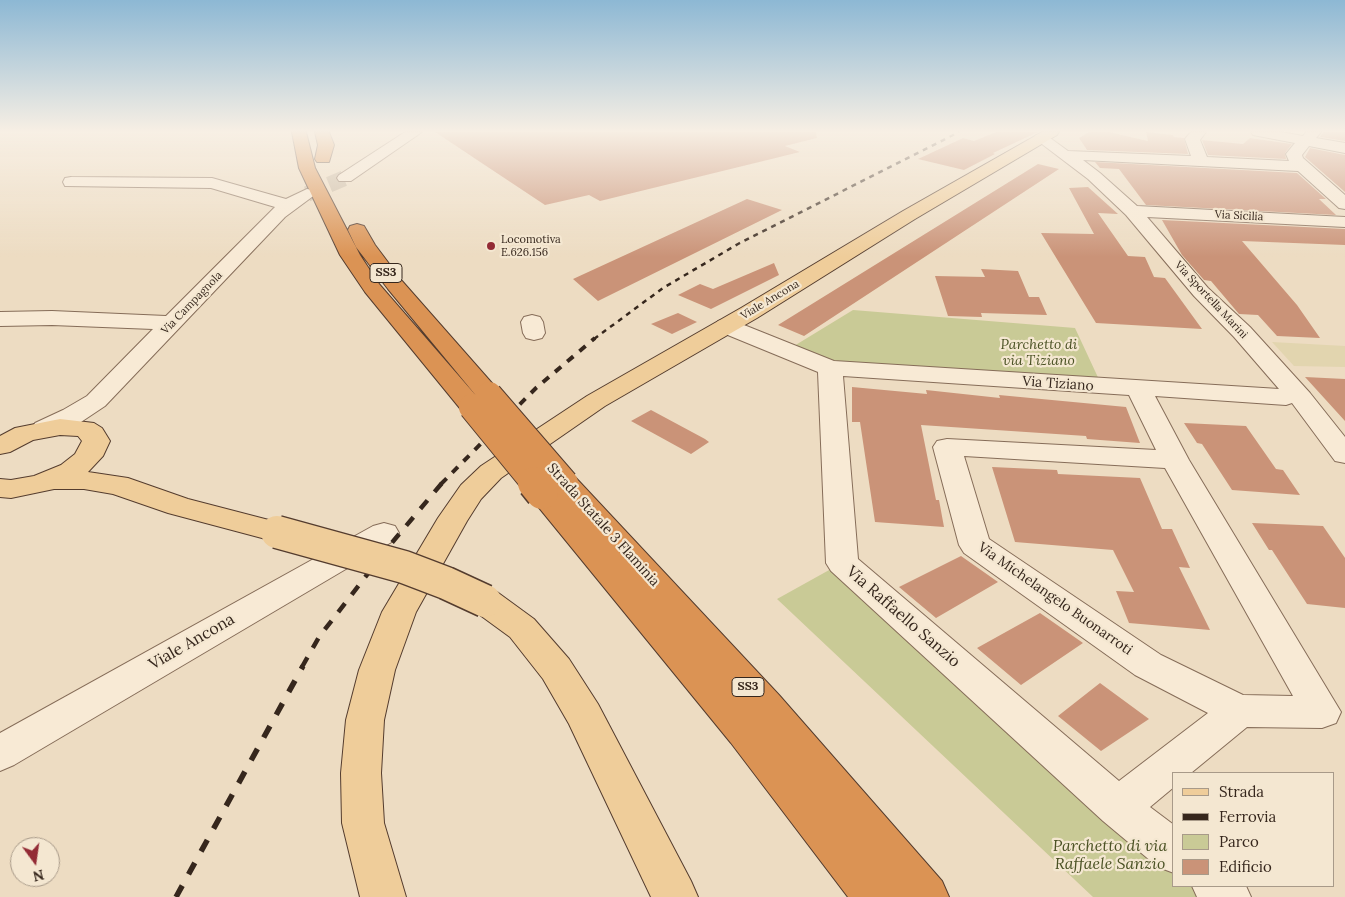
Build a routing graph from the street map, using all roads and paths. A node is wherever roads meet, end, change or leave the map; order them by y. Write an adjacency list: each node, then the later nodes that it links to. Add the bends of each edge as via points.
1 (319, 174): 28 (highway, Strada Statale 3 Flaminia / SS3, bridge, via 350,255 372,288 480,401)
2 (350, 174): 6 (street)
3 (979, 174): 15 (main road, Viale Ancona)
4 (1091, 174): 11 (street, Via Sportella Marini)
5 (1310, 174): 9 (street)
6 (344, 178)
7 (71, 182): 10 (street, via 212,183)
8 (307, 194): 10 (street, Via Campagnola)
9 (1345, 204)
10 (288, 205): 14 (street, Via Campagnola)
11 (1132, 211): 12 (street, Via Sicilia); 23 (street, Via Sportella Marini)
12 (1345, 222)
13 (0, 319): 14 (street)
14 (172, 323): 19 (street, Via Campagnola)
15 (726, 326): 16 (street); 36 (main road, Viale Ancona, via 596,401 491,472 471,492 453,518 399,612 377,670 365,720 361,773 363,823)
16 (830, 368): 17 (street, Via Tiziano); 33 (street, Via Raffaello Sanzio, via 842,563)
17 (1139, 389): 18 (street, Via Tiziano); 25 (street, Via Michelangelo Buonarroti)
18 (1286, 397)
19 (96, 401): 20 (street, Via Campagnola); 21 (street)
20 (44, 429): 21 (main road, Via Campagnola, via 73,427); 22 (main road, Via Campagnola)
21 (92, 434): 24 (main road, via 96,441)
22 (0, 446)
23 (1342, 447)
24 (85, 460): 26 (main road, via 71,471); 27 (main road)
25 (1175, 460): 31 (street, Via Michelangelo Buonarroti, via 1322,712); 31 (street, Via Michelangelo Buonarroti, via 947,447 975,545 1148,665)
26 (26, 485): 27 (main road, via 84,480); 29 (main road)
27 (118, 485): 37 (main road, bridge, via 179,506 404,567 485,601 522,628 556,669 584,714)
28 (553, 488): 38 (highway, Strada Statale 3 Flaminia / SS3); 39 (highway, Strada Statale 3 Flaminia / SS3, via 766,706)
29 (0, 498)
30 (384, 533): 32 (street, Viale Ancona)
31 (1239, 711): 33 (street)
32 (0, 753)
33 (1118, 808): 34 (street, Via Raffaello Sanzio)
34 (1172, 850)
35 (1215, 887): 40 (street)
36 (383, 897)
37 (675, 897)
38 (876, 897)
39 (926, 897)
40 (1228, 897)

